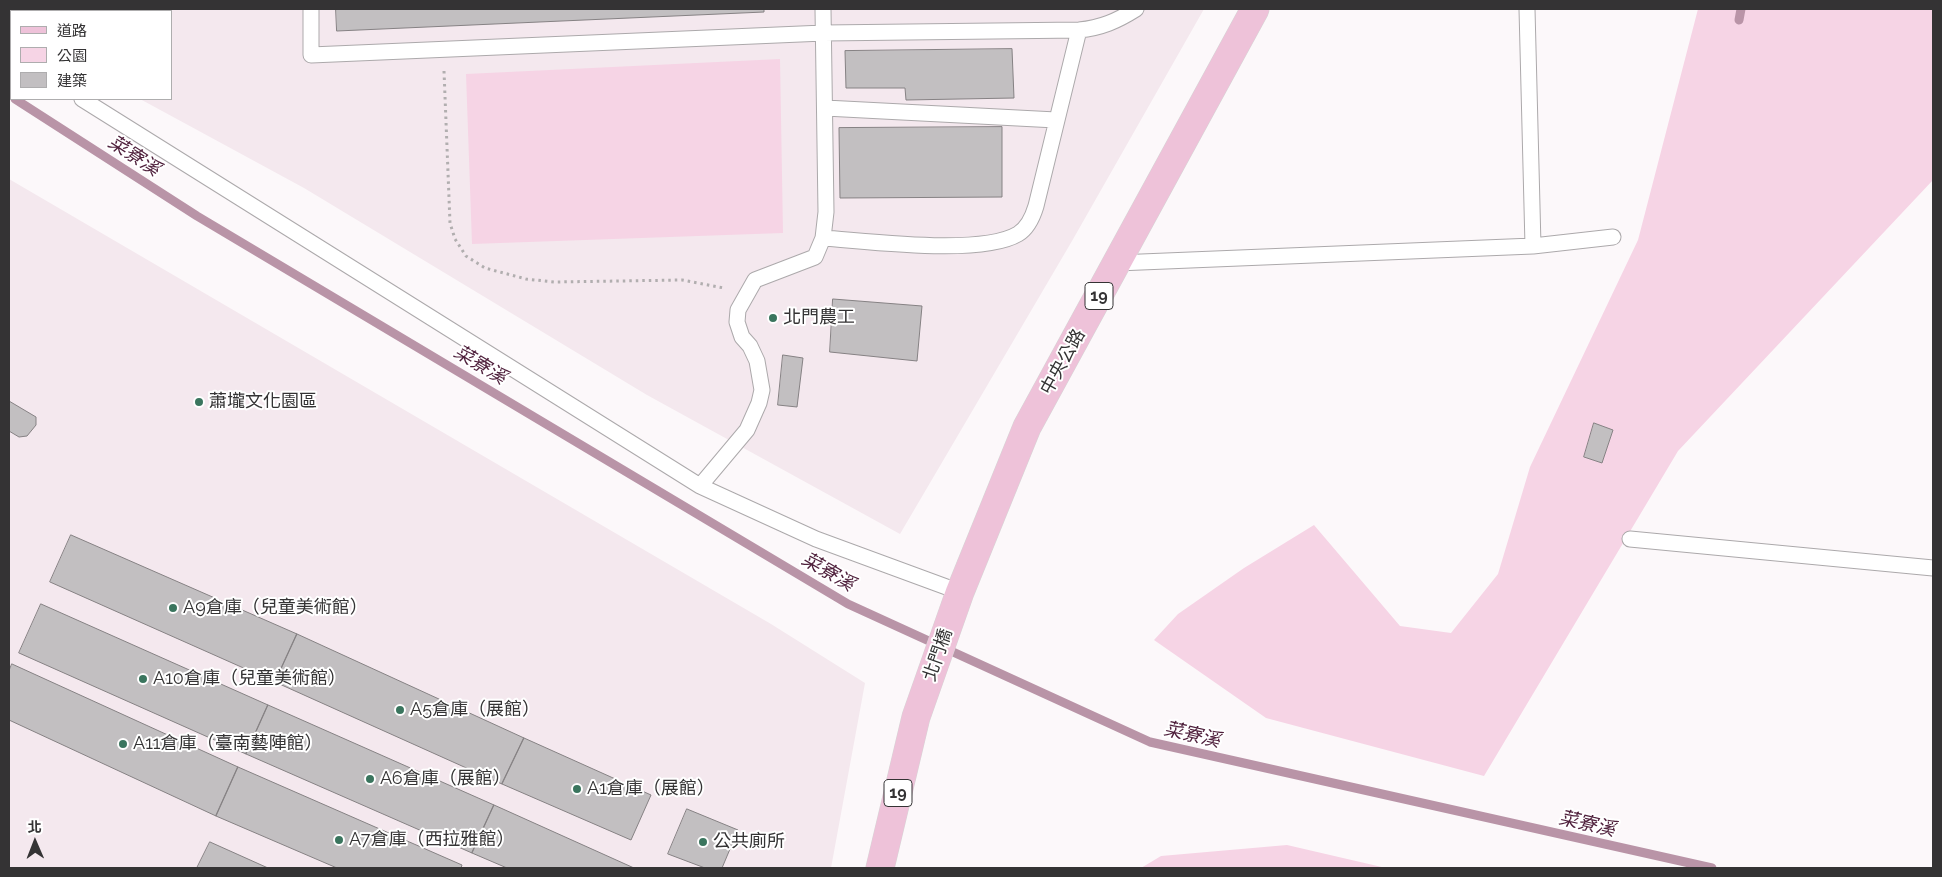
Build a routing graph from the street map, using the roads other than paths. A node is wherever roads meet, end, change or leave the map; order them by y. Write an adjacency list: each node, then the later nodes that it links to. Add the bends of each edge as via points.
1 (311, 9): 7 (lane, via 311,55)
2 (823, 9): 7 (lane)
3 (1136, 9): 6 (lane, via 1098,28)
4 (1255, 9): 14 (main road, 中央公路 / 19)
5 (1527, 9): 13 (lane)
6 (1079, 30): 7 (lane); 10 (lane)
7 (824, 33): 9 (lane)
8 (84, 100): 15 (lane)
9 (825, 108): 10 (lane); 12 (lane, via 826,212)
10 (1056, 120): 12 (lane, via 1034,213 1019,234 992,244 968,245)
11 (1613, 237): 13 (lane)
12 (823, 238): 15 (lane, via 815,257 755,280 738,310 737,322 742,337 757,362 762,390 760,403 747,430)
13 (1533, 246): 14 (lane)
14 (1117, 263): 18 (main road, 中央公路 / 19, via 1027,427)
15 (700, 486): 18 (lane, via 816,539)
16 (1630, 539): 17 (lane)
17 (1933, 568)
18 (960, 592): 19 (main road, 北門橋 / 19, via 916,717)
19 (880, 868)

